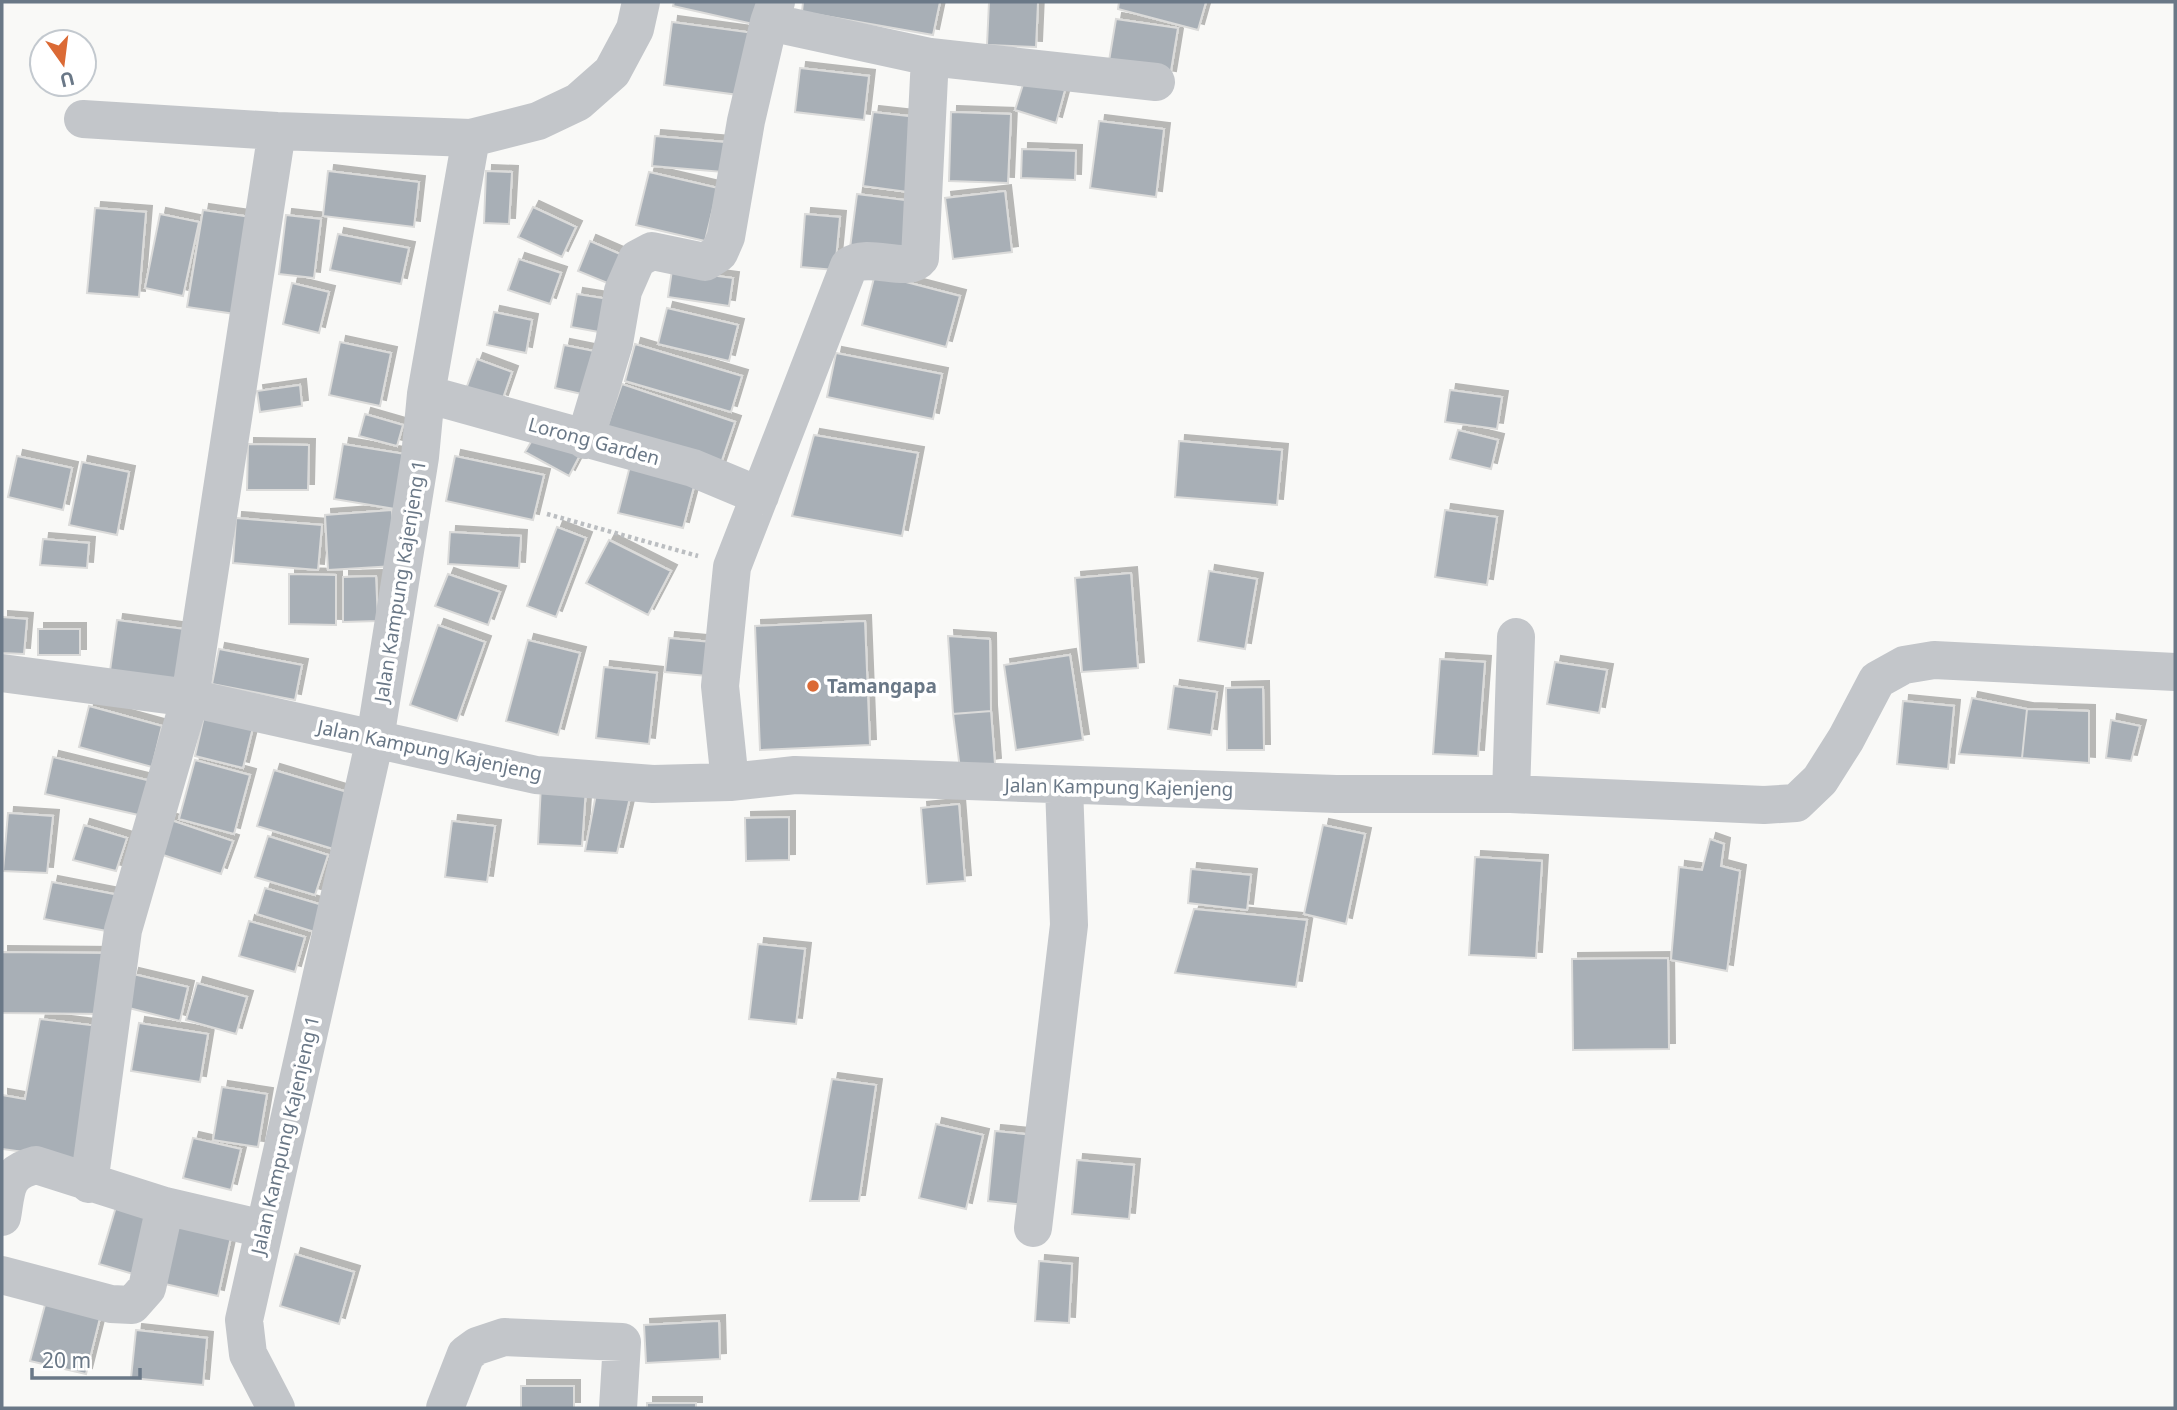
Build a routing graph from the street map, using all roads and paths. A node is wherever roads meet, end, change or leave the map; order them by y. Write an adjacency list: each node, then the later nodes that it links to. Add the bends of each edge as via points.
1 (641, 2): 7 (street, via 635,29 612,72 578,102 538,121)
2 (772, 12): 3 (street); 9 (street, via 746,121 726,237 719,253 705,262 652,251 636,259 623,291 614,343)
3 (930, 57): 4 (street); 10 (street, via 920,258 910,264 867,260 849,266)
4 (1156, 82)
5 (83, 119): 6 (street)
6 (276, 131): 7 (street); 16 (street)
7 (471, 138): 8 (street, Jalan Kampung Kajenjeng 1)
8 (426, 394): 9 (street, Lorong Garden); 17 (street, Jalan Kampung Kajenjeng 1)
9 (585, 440): 10 (street, Lorong Garden, via 694,468)
10 (760, 496): 12 (street)
11 (547, 514): 12 (path)
12 (732, 567): 18 (street, via 720,686)
13 (1516, 637): 20 (street)
14 (2175, 672): 20 (street, Jalan Kampung Kajenjeng, via 1934,660 1904,665 1877,680 1820,780 1796,803 1668,803)
15 (2, 673): 16 (street, Jalan Kampung Kajenjeng)
16 (190, 698): 17 (street, Jalan Kampung Kajenjeng); 21 (street, via 124,930)
17 (375, 739): 18 (street, Jalan Kampung Kajenjeng, via 536,775 653,784); 25 (street, Jalan Kampung Kajenjeng 1)
18 (730, 782): 19 (street, Jalan Kampung Kajenjeng, via 796,775)
19 (1064, 786): 20 (street, Jalan Kampung Kajenjeng); 24 (street, via 1069,925)
20 (1511, 794)
21 (89, 1184): 22 (street); 23 (street, via 36,1165 20,1169 9,1179)
22 (165, 1206): 25 (street); 26 (street, via 147,1288 132,1306)
23 (2, 1217)
24 (1034, 1228)
25 (263, 1229): 27 (street, Jalan Kampung Kajenjeng 1, via 244,1320 248,1354)
26 (2, 1275)
27 (276, 1408)
28 (445, 1408): 29 (street, via 466,1354 504,1337 622,1342)
29 (618, 1408)

